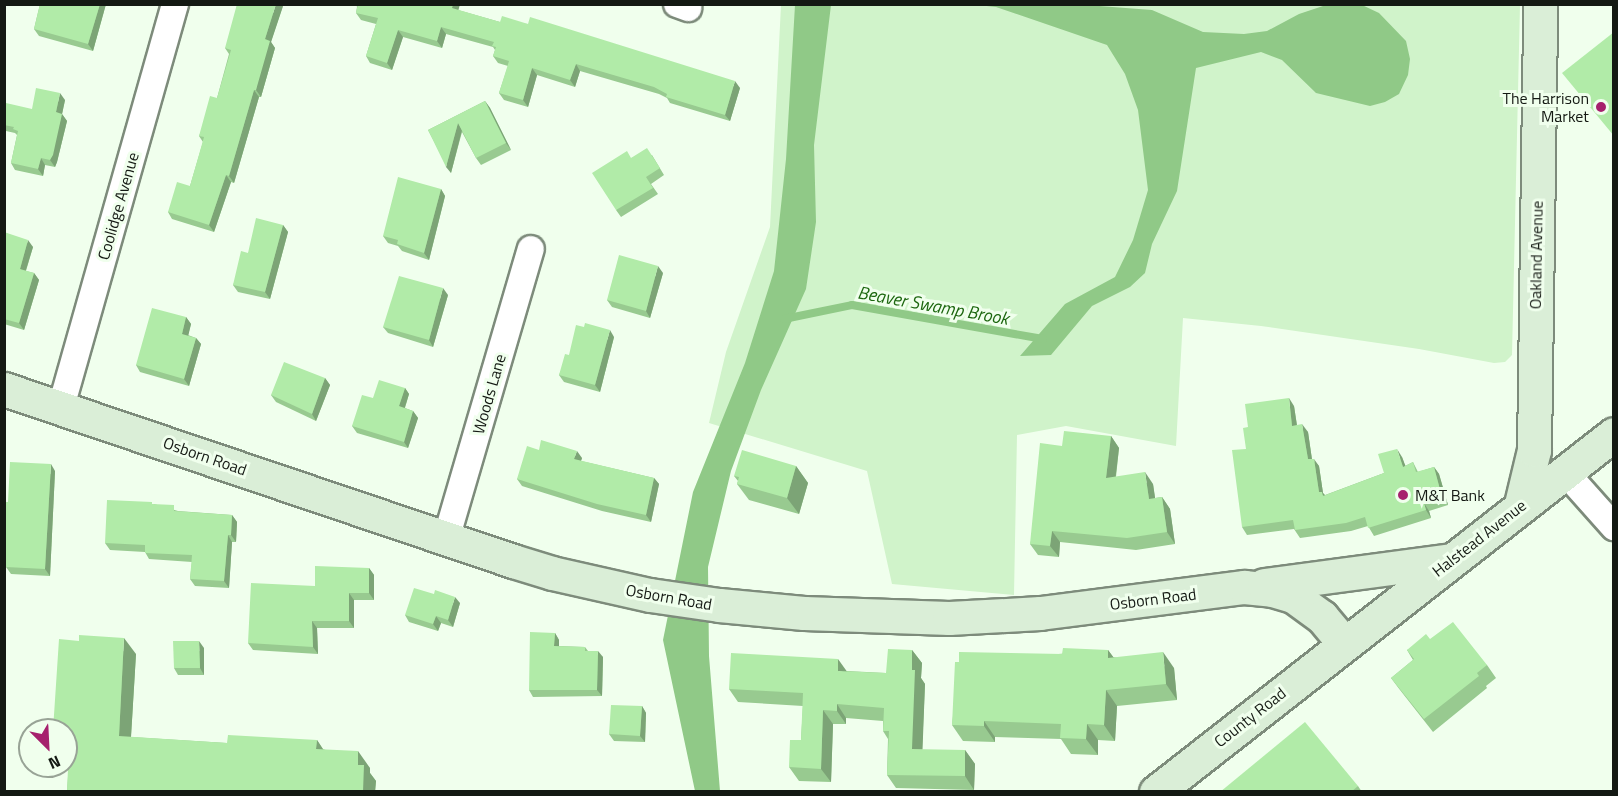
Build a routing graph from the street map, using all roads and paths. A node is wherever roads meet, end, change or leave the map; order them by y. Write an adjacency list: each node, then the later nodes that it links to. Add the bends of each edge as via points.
1 (175, 4): 5 (street, Coolidge Avenue)
2 (1540, 4): 8 (street, Oakland Avenue, via 1533,450)
3 (531, 249): 10 (street, Woods Lane)
4 (4, 388): 5 (street, Osborn Road)
5 (61, 407): 10 (street, Osborn Road)
6 (1614, 434): 7 (street, Halstead Avenue)
7 (1564, 472): 8 (street, Halstead Avenue); 9 (street)
8 (1521, 504): 11 (street, Halstead Avenue)
9 (1614, 527)
10 (446, 538): 12 (street, Osborn Road, via 552,573 650,595 824,614 949,618 1040,614)
11 (1452, 560): 12 (street); 13 (street, Halstead Avenue)
12 (1244, 587): 13 (street, Osborn Road, via 1293,596 1322,617)
13 (1344, 643): 14 (street, County Road)
14 (1156, 792)

